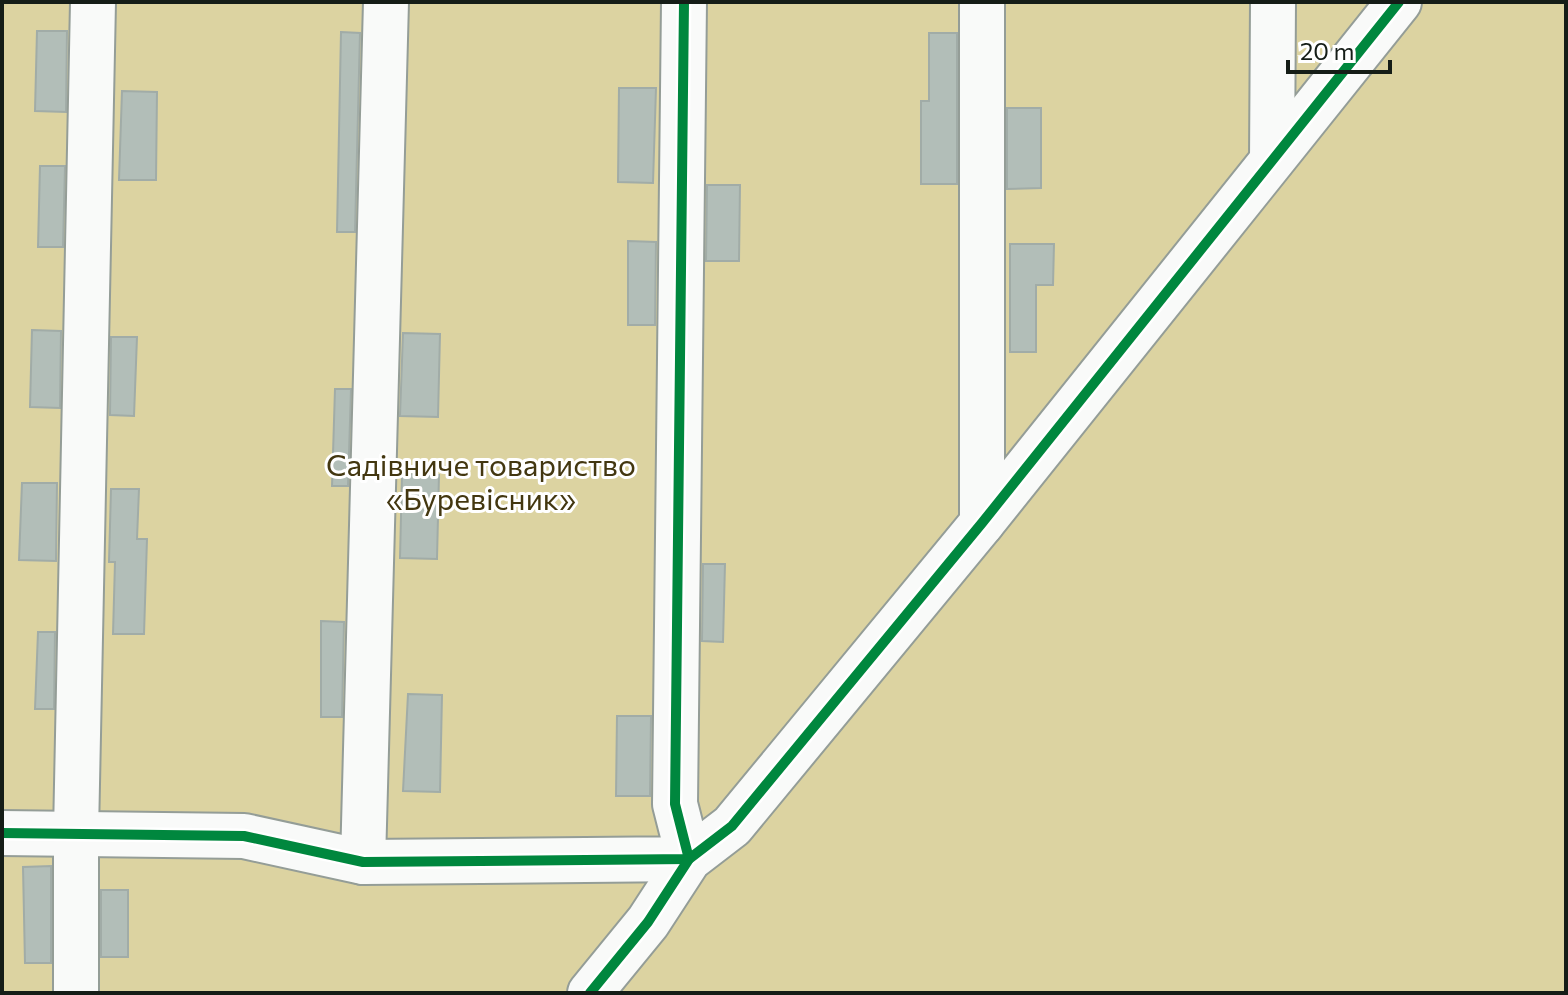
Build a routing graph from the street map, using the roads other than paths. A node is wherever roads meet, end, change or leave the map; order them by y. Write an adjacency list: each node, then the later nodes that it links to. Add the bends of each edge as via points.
1 (93, 2): 10 (street)
2 (386, 2): 12 (street)
3 (684, 2): 11 (street, via 675,804)
4 (982, 2): 8 (street)
5 (1273, 2): 7 (street)
6 (1399, 2): 7 (street)
7 (1272, 160): 8 (street)
8 (982, 523): 11 (street, via 732,826)
9 (2, 833): 10 (street)
10 (76, 833): 12 (street, via 244,836); 13 (street)
11 (689, 859): 12 (street); 14 (street, via 648,922)
12 (363, 862)
13 (76, 993)
14 (590, 993)

